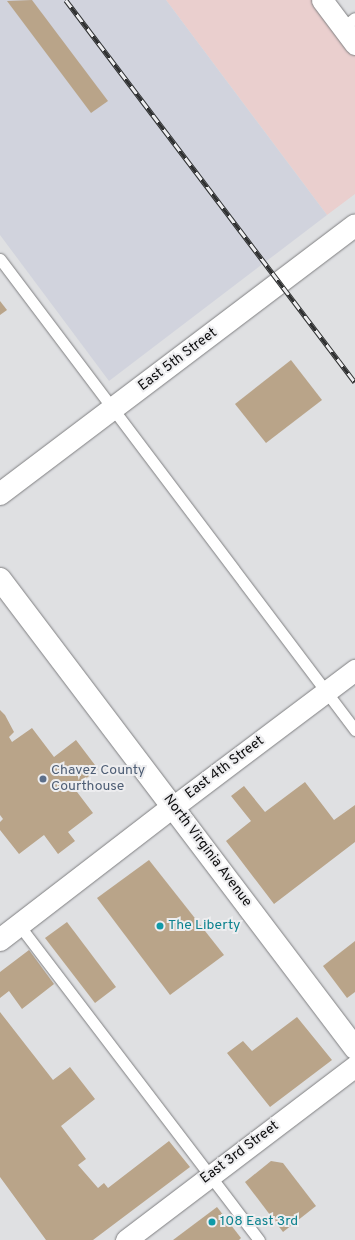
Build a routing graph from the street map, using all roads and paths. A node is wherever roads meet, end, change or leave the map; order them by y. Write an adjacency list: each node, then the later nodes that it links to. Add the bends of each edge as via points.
1 (322, 0): 2 (street)
2 (349, 23): 3 (street)
3 (355, 44)
4 (355, 226): 6 (street, East 5th Street)
5 (0, 260): 6 (lane)
6 (112, 409): 7 (street, East 5th Street); 10 (lane)
7 (0, 494)
8 (0, 579): 12 (street, North Virginia Avenue)
9 (355, 670): 10 (street, East 4th Street)
10 (326, 692): 11 (lane); 12 (street, East 4th Street)
11 (355, 730)
12 (173, 807): 13 (street, East 4th Street); 15 (street, North Virginia Avenue)
13 (19, 925): 14 (street, East 4th Street); 17 (lane)
14 (0, 940)
15 (355, 1048)
16 (355, 1066): 17 (street, East 3rd Street)
17 (211, 1176): 18 (street, East 3rd Street); 19 (lane)
18 (126, 1240)
19 (259, 1240)

